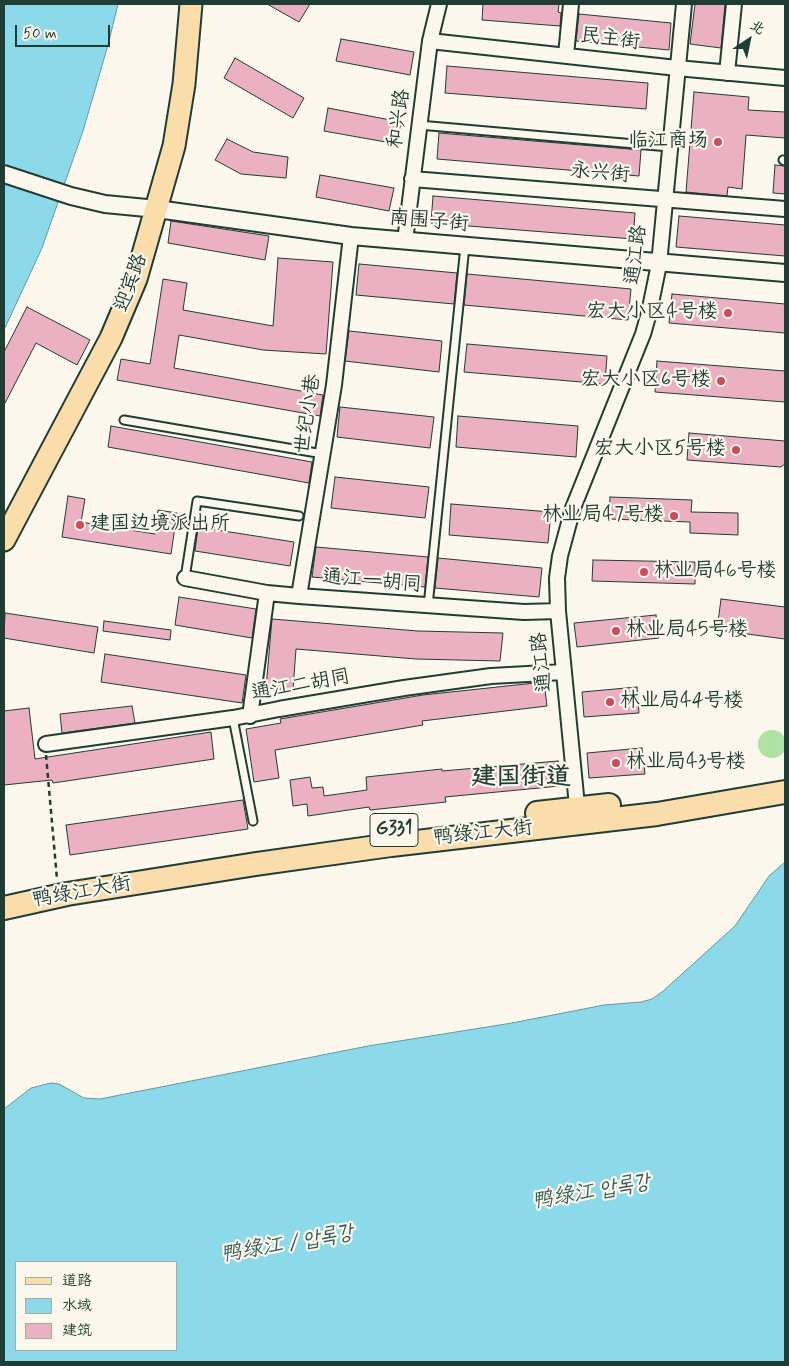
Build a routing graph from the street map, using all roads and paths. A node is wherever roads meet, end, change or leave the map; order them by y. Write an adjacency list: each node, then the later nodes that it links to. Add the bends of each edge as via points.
1 (191, 4): 16 (main road, 迎宾路, via 184,84 174,146)
2 (439, 4): 6 (street, 和兴路)
3 (571, 4): 7 (street)
4 (684, 4): 8 (street, 通江路)
5 (734, 4): 9 (street)
6 (430, 41): 7 (street, 民主街); 11 (street, 和兴路)
7 (566, 55): 8 (street, 民主街)
8 (676, 68): 9 (street, 民主街); 12 (street, 通江路)
9 (726, 72): 10 (street, 民主街)
10 (785, 78)
11 (419, 126): 12 (lane); 14 (street, 和兴路)
12 (669, 147): 15 (street, 通江路)
13 (4, 174): 16 (street, 南围子街, via 71,196 106,204)
14 (412, 178): 15 (street, 永兴街); 19 (street, 和兴路)
15 (664, 199): 17 (street, 永兴街); 21 (street, 通江路)
16 (156, 209): 18 (street, 南围子街); 26 (main road, 迎宾路, via 136,279 111,338)
17 (785, 209)
18 (351, 236): 19 (street, 南围子街); 24 (street, 世纪小巷)
19 (404, 241): 20 (street, 南围子街)
20 (464, 246): 21 (street, 南围子街); 30 (lane)
21 (659, 264): 22 (street, 南围子街); 31 (street, 通江路, via 643,334 564,536 557,578)
22 (785, 273)
23 (124, 420): 24 (lane)
24 (323, 454): 29 (street, 世纪小巷)
25 (299, 516): 27 (lane, via 197,500)
26 (4, 540)
27 (185, 578): 28 (street, 通江一胡同)
28 (267, 592): 29 (street, 通江一胡同); 33 (street)
29 (299, 596): 30 (street, 通江一胡同)
30 (428, 606): 31 (street, 通江一胡同)
31 (558, 611): 32 (street, 通江路)
32 (564, 672): 33 (street, 通江二胡同, via 491,676 433,684); 38 (street, 通江路)
33 (250, 716): 34 (street, 通江二胡同)
34 (233, 718): 35 (street, 通江二胡同); 39 (lane)
35 (46, 744): 40 (path)
36 (785, 777): 38 (highway, 鸭绿江大街 / G331)
37 (785, 792): 38 (highway, 鸭绿江大街 / G331, via 692,809)
38 (578, 816): 40 (highway, 鸭绿江大街 / G331, via 311,841); 42 (highway, 鸭绿江大街 / G331, via 67,894)
39 (253, 821)
40 (58, 883): 41 (highway, 鸭绿江大街 / G331)
41 (4, 892)
42 (4, 908)

